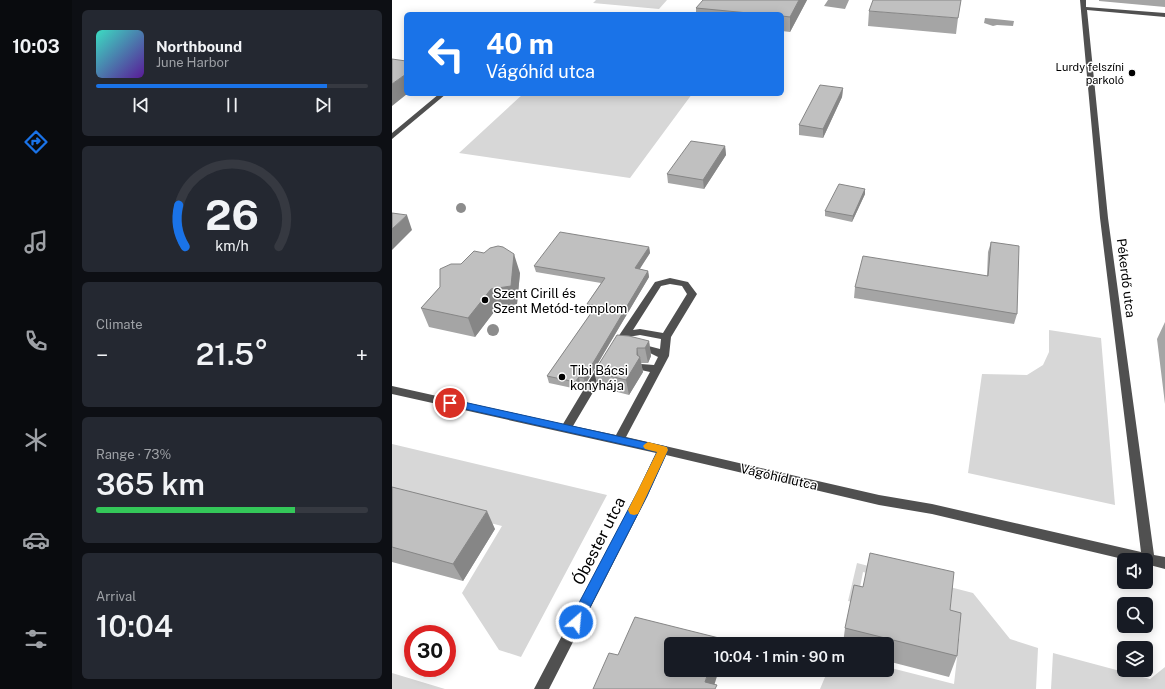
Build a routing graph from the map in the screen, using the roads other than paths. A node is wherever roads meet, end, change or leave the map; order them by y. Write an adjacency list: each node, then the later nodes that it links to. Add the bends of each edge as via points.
1 (1083, 4): 2 (street); 16 (street, Pékerdő utca, via 1104,218)
2 (1165, 15)
3 (441, 96): 4 (street)
4 (392, 136)
5 (625, 334): 6 (street, via 640,332); 6 (street, via 658,284 685,284 692,294); 7 (street, via 616,346 630,344)
6 (666, 338): 7 (street)
7 (664, 356): 10 (street)
8 (614, 361): 12 (street, via 607,360)
9 (645, 367): 10 (street)
10 (658, 368): 13 (street)
11 (392, 390): 12 (street, Vágóhíd utca)
12 (566, 428): 13 (street, Vágóhíd utca)
13 (619, 440): 14 (street, Vágóhíd utca)
14 (663, 450): 15 (street, Vágóhíd utca); 19 (street, Óbester utca)
15 (1122, 553)
16 (1147, 553)
17 (1153, 560): 18 (street, Vágóhíd utca)
18 (1165, 563)
19 (541, 689)

